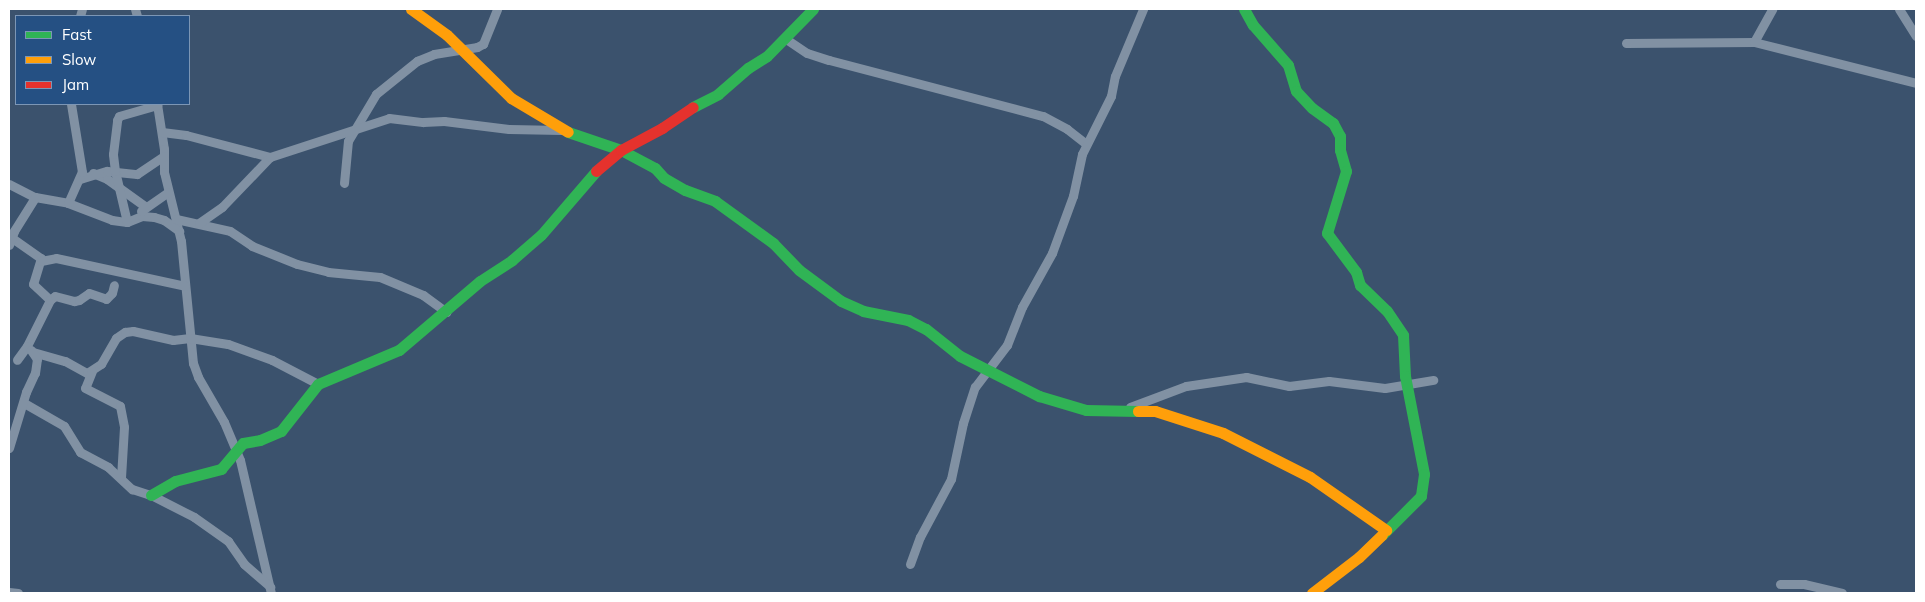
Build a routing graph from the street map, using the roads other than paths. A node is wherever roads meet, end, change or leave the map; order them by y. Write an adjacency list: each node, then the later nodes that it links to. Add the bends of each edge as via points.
1 (411, 9): 12 (street, via 427,18)
2 (497, 9): 12 (street, via 483,44 477,48)
3 (812, 9): 9 (street)
4 (1143, 9): 20 (street, via 1115,76 1111,96)
5 (1244, 9): 53 (street, via 1253,25 1288,66 1296,91 1333,123 1340,136 1346,171 1327,232 1356,272 1360,285 1387,311 1403,335)
6 (1772, 9): 10 (street)
7 (1899, 9): 8 (street)
8 (1916, 36)
9 (786, 38): 20 (street, via 807,52 837,62 1043,116); 21 (street, via 718,94)
10 (1754, 42): 11 (street); 13 (street)
11 (1626, 43)
12 (462, 49): 17 (street, via 511,98); 18 (street, via 434,54 404,70 376,94)
13 (1916, 83)
14 (72, 105): 24 (street)
15 (154, 105): 25 (street, via 119,116 116,120)
16 (157, 105): 19 (street)
17 (562, 130): 18 (street, via 509,129 389,118); 21 (street)
18 (353, 131): 23 (street); 28 (street, via 348,141)
19 (162, 132): 22 (street); 23 (street)
20 (1086, 144): 49 (street, via 1073,196 1052,253 1022,307 1007,345)
21 (621, 150): 45 (street, via 588,179 541,235 480,281); 49 (street, via 655,168 664,178 685,190 715,201 773,243 799,270 841,301 863,311 908,320 926,329 960,356)
22 (164, 156): 25 (street, via 137,174); 31 (street)
23 (270, 157): 38 (street, via 222,207)
24 (80, 165): 26 (street); 27 (street)
25 (115, 171): 26 (street); 30 (street)
26 (94, 173): 27 (street); 30 (street)
27 (80, 179): 33 (street)
28 (344, 183)
29 (9, 184): 32 (street)
30 (120, 188): 34 (street); 37 (street)
31 (168, 192): 34 (street); 36 (street)
32 (35, 197): 33 (street); 40 (street)
33 (68, 204): 37 (street)
34 (146, 207): 35 (street)
35 (136, 217): 37 (street); 39 (street, via 164,220)
36 (176, 219): 38 (street); 39 (street)
37 (127, 222)
38 (199, 223): 45 (street, via 230,231 252,246 297,264 328,272 380,276 422,295)
39 (179, 231): 43 (street)
40 (10, 242): 41 (street, via 34,252)
41 (41, 261): 43 (street, via 56,258); 44 (street, via 33,284)
42 (114, 285): 44 (street, via 106,299 89,293 74,301 54,296)
43 (186, 286): 46 (street)
44 (50, 300): 47 (street)
45 (446, 312): 52 (street, via 399,350)
46 (190, 338): 50 (street, via 173,340 133,330 125,332 116,338 101,364); 52 (street, via 236,347 272,360); 57 (street, via 198,377 224,422)
47 (30, 349): 48 (street); 50 (street, via 65,361 86,373); 54 (street, via 37,359 36,373)
48 (17, 360)
49 (988, 369): 55 (street, via 1039,396 1086,410); 61 (street, via 971,397 946,491 920,537)
50 (92, 371): 58 (street, via 85,388 120,406 124,427)
51 (1433, 380): 53 (street)
52 (318, 384): 57 (street, via 281,430 260,440 243,443)
53 (1407, 385): 55 (street, via 1385,388 1329,381 1289,386 1246,376 1186,386); 60 (street, via 1424,474 1421,496)
54 (24, 402): 56 (street); 58 (street, via 64,426 80,452)
55 (1118, 412): 60 (street, via 1155,411 1224,433 1310,477)
56 (9, 448)
57 (236, 451): 59 (street, via 220,469 175,481); 63 (street)
58 (121, 478): 59 (street, via 132,489)
59 (150, 495): 63 (street, via 194,517 228,541 244,564)
60 (1386, 530): 66 (street, via 1359,557)
61 (910, 564)
62 (1780, 584): 67 (street, via 1804,584)
63 (270, 590)
64 (9, 592): 65 (street)
65 (18, 593)
66 (1312, 593)
67 (1842, 593)

